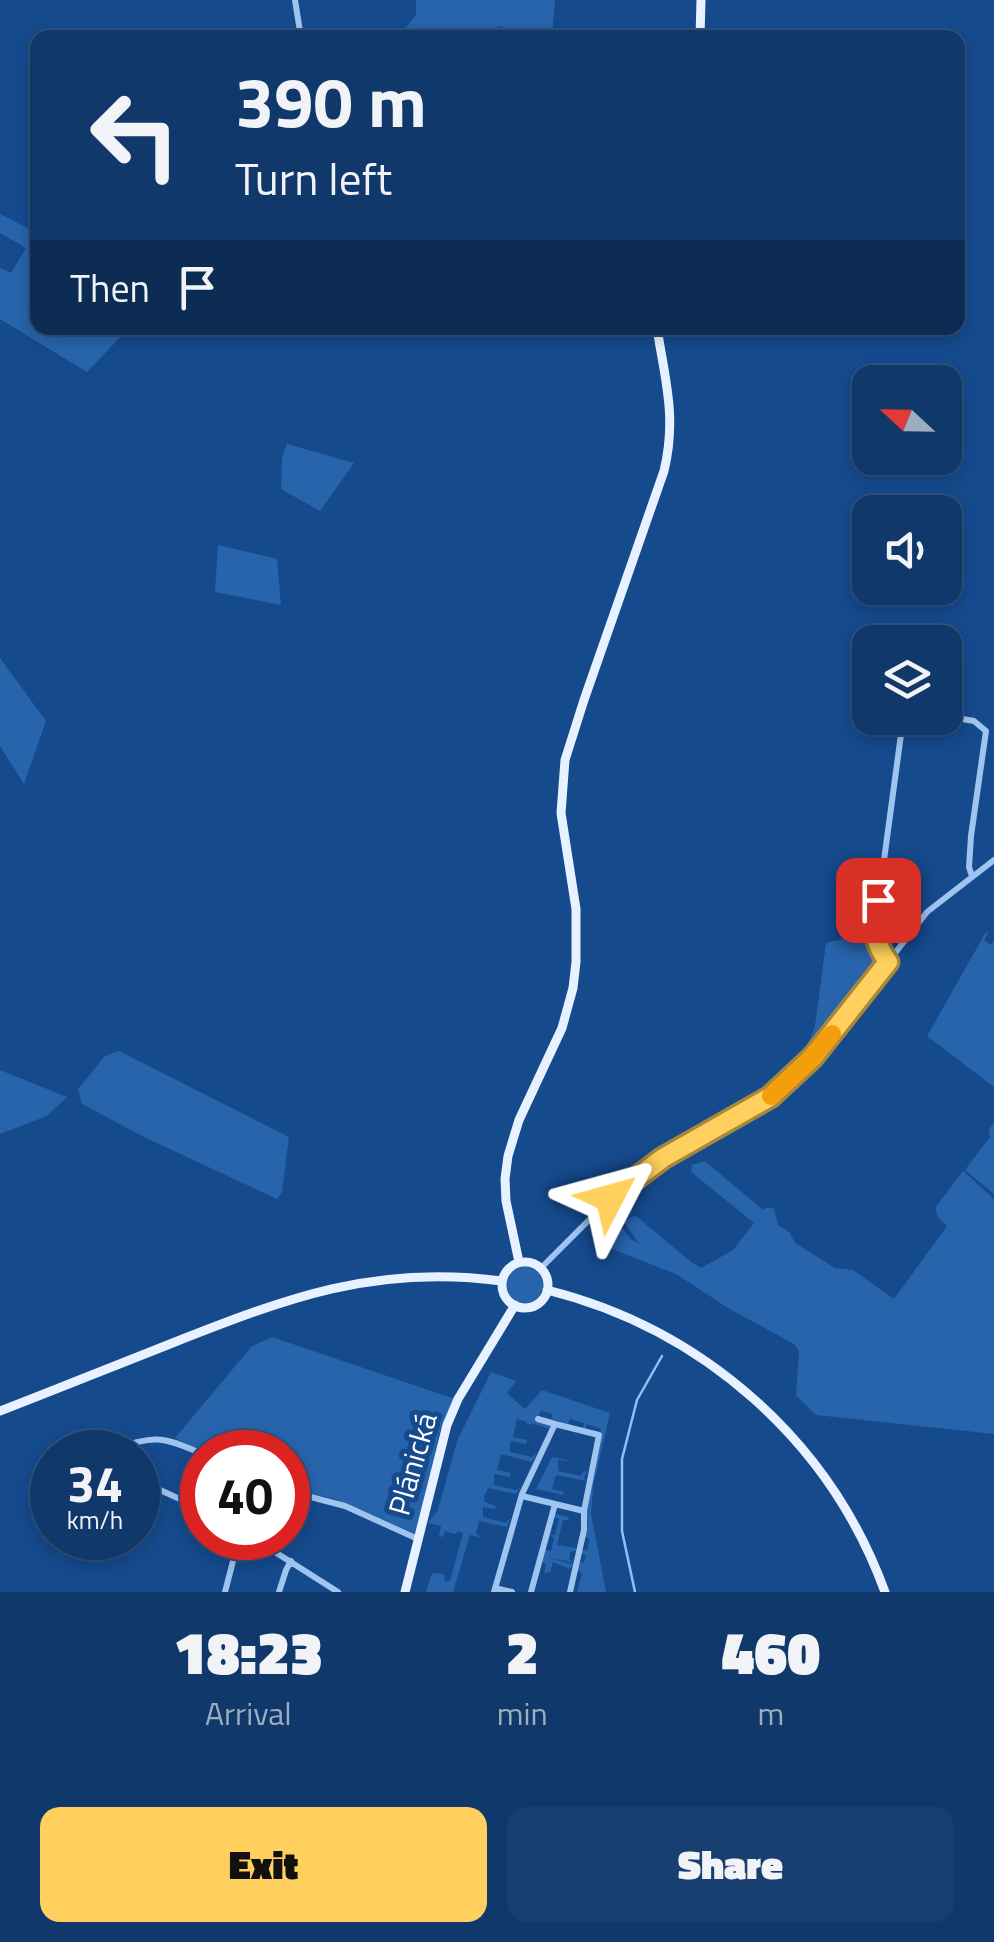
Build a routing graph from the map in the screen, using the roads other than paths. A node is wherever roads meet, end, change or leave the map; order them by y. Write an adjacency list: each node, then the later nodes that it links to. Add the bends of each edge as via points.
1 (295, 0): 3 (street)
2 (701, 0): 4 (main road)
3 (300, 30)
4 (700, 30)
5 (658, 335): 11 (main road, via 670,443 565,760 561,790 576,909 574,975 558,1040 506,1162)
6 (962, 719): 9 (street, via 986,731)
7 (901, 735): 10 (street, via 874,934)
8 (994, 860): 9 (street)
9 (972, 876): 10 (street, via 927,912)
10 (888, 962): 12 (street, via 792,1078 642,1172)
11 (519, 1262): 12 (main road); 13 (main road)
12 (541, 1268): 14 (main road)
13 (502, 1281): 15 (main road); 16 (main road, via 401,1278 311,1292)
14 (547, 1290): 15 (main road, via 534,1306); 34 (main road, via 656,1330 754,1398 832,1488)
15 (515, 1305): 23 (main road, Plánická, via 449,1419)
16 (0, 1411)
17 (538, 1418): 18 (street)
18 (556, 1424): 19 (street); 22 (street, via 599,1435)
19 (522, 1496): 21 (street); 26 (street)
20 (310, 1498): 23 (street)
21 (555, 1504): 22 (street); 32 (street)
22 (584, 1511): 33 (street)
23 (418, 1539): 30 (main road, Plánická)
24 (233, 1560): 27 (street)
25 (292, 1560): 28 (street); 29 (street)
26 (495, 1590): 31 (street)
27 (225, 1592)
28 (279, 1592)
29 (338, 1592)
30 (404, 1592)
31 (512, 1592)
32 (531, 1592)
33 (570, 1592)
34 (885, 1592)

